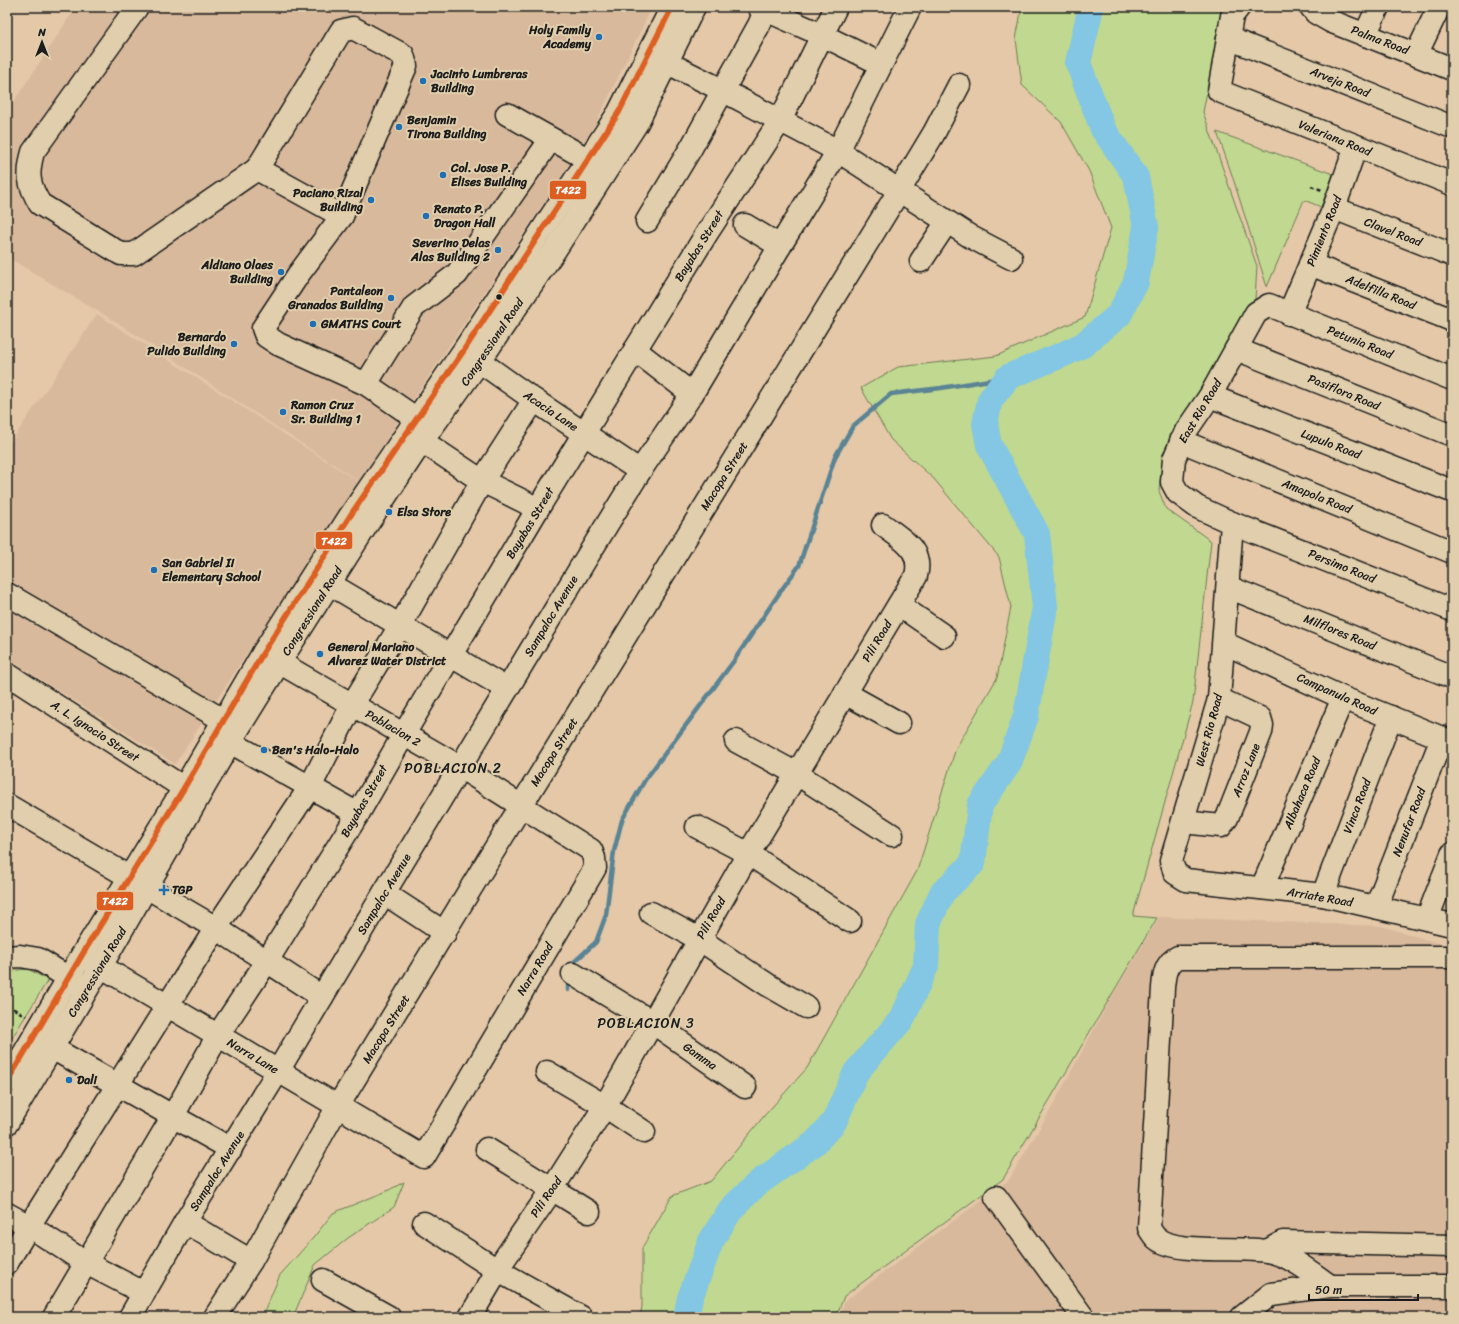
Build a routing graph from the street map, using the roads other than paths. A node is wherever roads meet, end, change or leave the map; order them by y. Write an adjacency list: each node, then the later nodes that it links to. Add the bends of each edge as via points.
1 (137, 7): 27 (street, via 33,152 29,169 30,183 40,204 121,254 134,254)
2 (672, 7): 15 (street, Congressional Road)
3 (694, 7): 15 (street, Congressional Road)
4 (836, 7): 12 (street, Bayabas Street)
5 (910, 7): 16 (street, Sampaloc Avenue)
6 (1239, 7): 13 (street, via 1232,16)
7 (1311, 7): 11 (street, Palma Road, via 1316,14)
8 (1378, 7): 11 (street)
9 (1439, 7): 14 (street)
10 (764, 8): 12 (street); 19 (street, via 759,25)
11 (1365, 34): 14 (street, Palma Road)
12 (822, 35): 16 (street); 21 (street, Bayabas Street)
13 (1228, 38): 22 (street, Arveja Road); 24 (street, Valeriana Road, via 1219,91)
14 (1416, 55): 17 (street, Palma Road)
15 (658, 58): 19 (street); 26 (street, Congressional Road); 45 (street, Congressional Road, via 637,123 555,250)
16 (881, 64): 25 (street, Sampaloc Avenue)
17 (1452, 69)
18 (959, 85): 29 (street, Macopa Street)
19 (722, 90): 21 (street); 32 (street)
20 (507, 114): 23 (street)
21 (780, 121): 25 (street); 44 (street, Bayabas Street)
22 (1452, 127)
23 (550, 139): 26 (street); 47 (street, via 457,274 414,308)
24 (1356, 146): 28 (street, Valeriana Road); 30 (street, Pimiento Road)
25 (838, 151): 29 (street); 35 (street, Sampaloc Avenue)
26 (588, 160): 45 (street, Congressional Road)
27 (257, 169): 31 (street); 31 (street, via 341,31 353,28 378,41 403,55 406,66)
28 (1452, 184)
29 (900, 191): 33 (street); 92 (street, Macopa Street)
30 (1334, 208): 36 (street, Clavel Road); 39 (street, Pimiento Road)
31 (342, 216): 47 (street, via 263,328 266,336 278,344)
32 (647, 221)
33 (947, 222): 37 (street); 38 (street)
34 (745, 225): 35 (street)
35 (780, 246): 48 (street, Sampaloc Avenue)
36 (1452, 255)
37 (1011, 258)
38 (921, 261)
39 (1310, 264): 41 (street, Pimiento Road); 42 (street, Adelfilla Road)
40 (1269, 305): 41 (street, Petunia Road); 43 (street, East Rio Road, via 1256,313)
41 (1290, 314): 46 (street, Petunia Road)
42 (1452, 320)
43 (1236, 349): 49 (street, East Rio Road); 53 (street, Pasiflora Road)
44 (635, 350): 48 (street); 52 (street, Bayabas Street)
45 (472, 356): 50 (street, Acacia Lane); 51 (street, Congressional Road); 55 (street, Congressional Road)
46 (1452, 379)
47 (366, 384): 51 (street)
48 (692, 394): 56 (street, Sampaloc Avenue)
49 (1210, 396): 54 (street, East Rio Road); 58 (street, Lupulo Road)
50 (534, 400): 52 (street, Acacia Lane); 57 (street)
51 (416, 419): 72 (street, Congressional Road, via 350,516)
52 (584, 433): 56 (street, Acacia Lane); 59 (street, Bayabas Street)
53 (1452, 435)
54 (1181, 441): 60 (street, East Rio Road, via 1174,459 1172,482 1178,493 1198,507); 62 (street, Amapola Road)
55 (422, 442): 57 (street); 63 (street, Congressional Road)
56 (640, 471): 75 (street, Sampaloc Avenue)
57 (482, 481): 59 (street); 68 (street)
58 (1452, 491)
59 (537, 510): 71 (street, Bayabas Street)
60 (1232, 522): 64 (street, West Rio Road); 67 (street, Persimo Road)
61 (883, 525): 66 (street, Pili Road, via 917,556 919,567 916,576)
62 (1452, 552)
63 (330, 584): 68 (street); 72 (street, Congressional Road)
64 (1228, 587): 70 (street, West Rio Road); 74 (street, Milflores Road)
65 (7, 594): 81 (street)
66 (899, 605): 69 (street); 76 (street, Pili Road)
67 (1452, 610)
68 (400, 626): 71 (street); 79 (street)
69 (944, 636)
70 (1224, 643): 77 (street, Campanula Road); 78 (street, West Rio Road)
71 (451, 655): 75 (street); 83 (street, Bayabas Street)
72 (271, 658): 79 (street, Poblacion 2); 81 (street, Congressional Road); 86 (street, Congressional Road)
73 (7, 674): 90 (street, A. L. Ignacio Street)
74 (1452, 678)
75 (507, 689): 87 (street, Sampaloc Avenue)
76 (845, 693): 82 (street); 88 (street, Pili Road)
77 (1343, 698): 80 (street, Campanula Road); 101 (street, Albahaca Road)
78 (1219, 699): 94 (street, West Rio Road); 94 (street, Arroz Lane, via 1260,718 1261,732 1227,818 1221,826)
79 (352, 705): 83 (street, Poblacion 2); 89 (street)
80 (1391, 717): 84 (street, Campanula Road); 103 (street, Vinca Road)
81 (223, 720): 90 (street, Congressional Road)
82 (899, 723)
83 (404, 734): 87 (street, Poblacion 2); 93 (street, Bayabas Street)
84 (1447, 740): 104 (street, Nenufar Road)
85 (736, 741): 88 (street)
86 (230, 742): 89 (street); 90 (street, Congressional Road)
87 (460, 767): 92 (street, Poblacion 2); 102 (street, Sampaloc Avenue)
88 (797, 774): 96 (street); 97 (street, Pili Road)
89 (310, 788): 93 (street); 109 (street)
90 (191, 793): 100 (street, Congressional Road)
91 (7, 805): 100 (street)
92 (521, 806): 110 (street, Macopa Street); 138 (street, Narra Road, via 591,850 595,868)
93 (358, 814): 115 (street, Bayabas Street)
94 (1183, 822): 99 (street, West Rio Road, via 1171,860 1175,873)
95 (697, 827): 97 (street)
96 (892, 835)
97 (749, 854): 107 (street); 111 (street, Pili Road)
98 (1452, 854): 106 (street)
99 (1186, 880): 101 (street, Arriate Road)
100 (138, 882): 109 (street); 113 (street, Congressional Road); 116 (street, Congressional Road)
101 (1262, 888): 103 (street, Arriate Road)
102 (384, 893): 110 (street); 120 (street, Sampaloc Avenue)
103 (1322, 895): 104 (street, Arriate Road)
104 (1376, 907): 106 (street, Arriate Road)
105 (651, 913): 111 (street)
106 (1427, 919): 108 (street, Arriate Road)
107 (850, 921)
108 (1452, 925)
109 (216, 928): 115 (street); 121 (street)
110 (445, 933): 131 (street, Macopa Street)
111 (699, 939): 122 (street); 123 (street, Pili Road)
112 (11, 954): 118 (street, via 38,959)
113 (82, 955): 116 (street, Narra Lane); 118 (street, Congressional Road)
114 (1452, 957): 147 (street, via 1178,957 1173,959 1165,971 1149,1228 1156,1238 1182,1247)
115 (267, 961): 120 (street); 124 (street, Bayabas Street)
116 (101, 966): 119 (street, Congressional Road); 121 (street, Narra Lane)
117 (573, 974): 123 (street, Gamma)
118 (68, 979): 119 (street); 128 (street, Congressional Road)
119 (87, 989): 125 (street, Congressional Road)
120 (322, 998): 126 (street, Sampaloc Avenue)
121 (167, 1006): 124 (street, Narra Lane); 129 (street)
122 (806, 1007)
123 (652, 1022): 130 (street, Gamma); 132 (street, Pili Road)
124 (218, 1035): 126 (street, Narra Lane); 133 (street, Bayabas Street)
125 (52, 1048): 128 (street, Congressional Road); 129 (street)
126 (278, 1071): 131 (street, Narra Lane); 136 (street, Sampaloc Avenue)
127 (547, 1072): 132 (street)
128 (15, 1074): 134 (street, Congressional Road)
129 (117, 1084): 133 (street); 145 (street)
130 (745, 1088)
131 (338, 1106): 138 (street, Narra Lane); 148 (street, Macopa Street)
132 (605, 1106): 135 (street); 139 (street, Pili Road)
133 (173, 1116): 136 (street); 150 (street, Bayabas Street)
134 (7, 1123)
135 (644, 1132)
136 (231, 1149): 143 (street, Sampaloc Avenue)
137 (487, 1149): 139 (street)
138 (424, 1157)
139 (552, 1191): 141 (street); 151 (street, Pili Road)
140 (996, 1197): 162 (street)
141 (588, 1212)
142 (7, 1214): 145 (street)
143 (185, 1222): 148 (street); 155 (street, Sampaloc Avenue)
144 (424, 1223): 151 (street)
145 (29, 1226): 149 (street); 150 (street)
146 (1452, 1246): 147 (street, via 1283,1242)
147 (1267, 1251): 153 (street, via 1292,1259)
148 (251, 1261): 158 (street, Macopa Street)
149 (7, 1263)
150 (86, 1263): 155 (street); 156 (street, Bayabas Street)
151 (498, 1270): 160 (street, Pili Road); 161 (street)
152 (323, 1280): 159 (street)
153 (1330, 1286): 154 (street); 163 (street, via 1271,1294)
154 (1452, 1286)
155 (144, 1293): 157 (street, Sampaloc Avenue)
156 (54, 1317)
157 (130, 1317)
158 (215, 1317)
159 (389, 1317)
160 (470, 1317)
161 (581, 1317)
162 (1084, 1317)
163 (1242, 1317)

